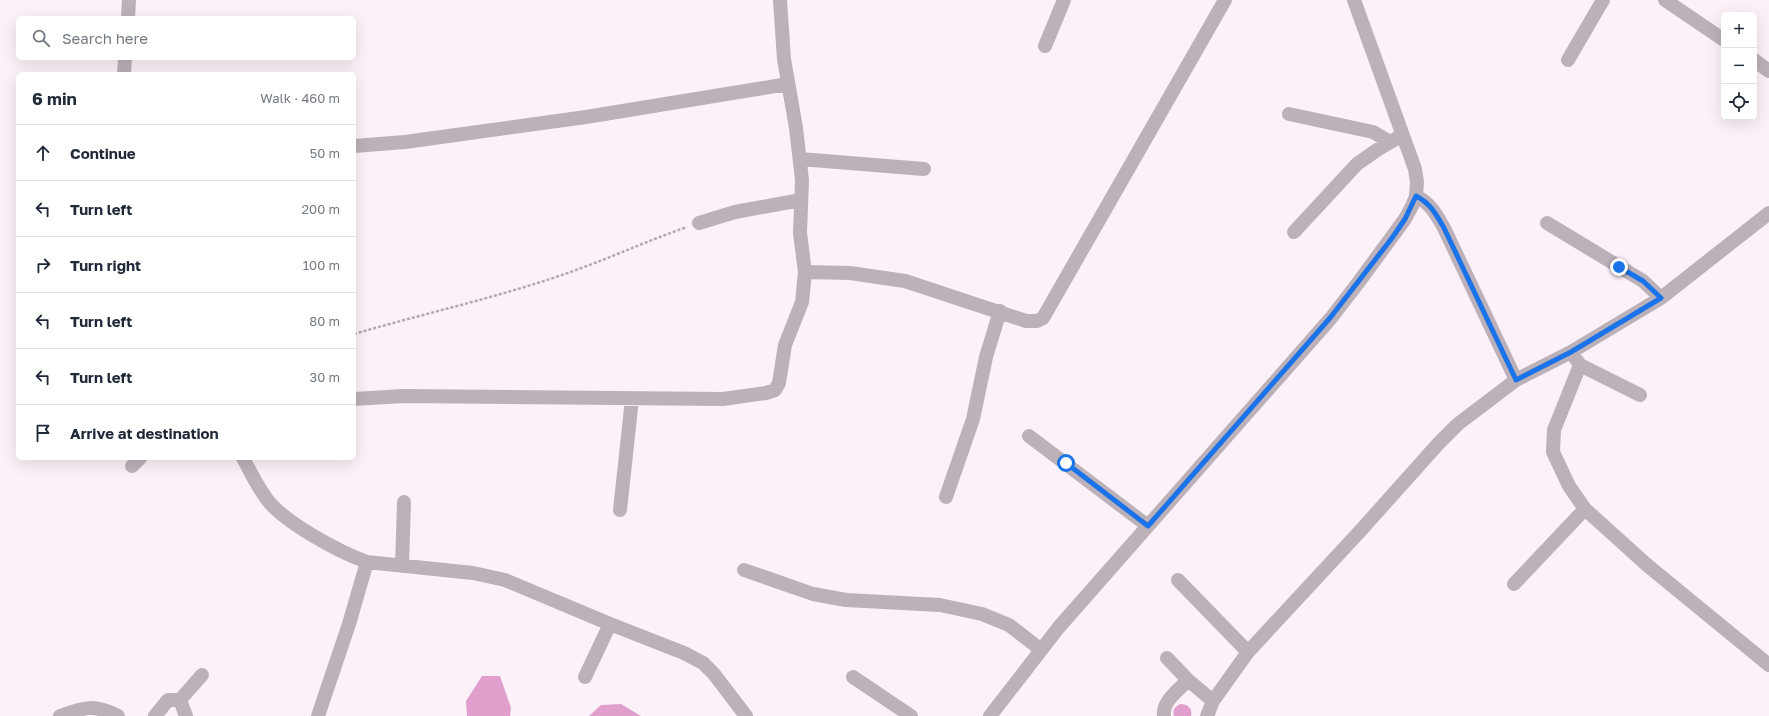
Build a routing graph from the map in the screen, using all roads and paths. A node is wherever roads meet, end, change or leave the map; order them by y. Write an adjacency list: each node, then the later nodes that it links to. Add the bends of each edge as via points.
1 (129, 0): 8 (street)
2 (780, 0): 16 (street)
3 (1064, 0): 10 (street)
4 (1225, 0): 30 (street, via 1043,318 1026,321)
5 (1354, 0): 18 (street)
6 (1603, 0): 12 (street)
7 (1665, 0): 9 (street)
8 (128, 16)
9 (1721, 38)
10 (1045, 46)
11 (125, 60): 15 (street)
12 (1568, 60)
13 (1757, 62): 14 (street)
14 (1769, 71)
15 (124, 72)
16 (788, 84): 19 (street, via 586,117 405,142); 20 (street)
17 (1289, 114): 18 (street)
18 (1396, 139): 22 (street, via 1415,169); 27 (street, via 1357,164)
19 (356, 146)
20 (800, 159): 21 (street); 23 (street)
21 (924, 169)
22 (1416, 196): 34 (street, via 1426,201 1444,228); 44 (street, via 1392,238 1330,318)
23 (801, 200): 25 (street, via 734,212); 28 (street, via 800,233)
24 (1769, 213): 29 (street)
25 (699, 223): 31 (path, via 550,279)
26 (1546, 223): 29 (street, via 1643,281)
27 (1294, 232)
28 (805, 272): 30 (street, via 850,273 906,281); 37 (street, via 802,302 786,345 779,383 775,390 722,399)
29 (1661, 298): 32 (street)
30 (1000, 312): 40 (street, via 986,357 973,419)
31 (356, 333)
32 (1571, 352): 33 (street); 34 (street)
33 (1580, 366): 35 (street); 42 (street, via 1554,430 1553,452 1569,486)
34 (1516, 380): 52 (street, via 1458,424 1438,444)
35 (1640, 395)
36 (356, 398): 37 (street, via 403,396)
37 (632, 399): 43 (street)
38 (1029, 436): 44 (street)
39 (244, 460): 45 (street, via 266,499 278,511 324,543)
40 (946, 497)
41 (404, 502): 46 (street)
42 (1585, 509): 49 (street); 54 (street, via 1647,565)
43 (620, 510)
44 (1148, 526): 51 (street)
45 (367, 562): 46 (street); 65 (street)
46 (402, 566): 50 (street, via 505,580)
47 (744, 570): 51 (street, via 813,594 846,600 940,605 982,614 1009,625)
48 (1178, 580): 52 (street)
49 (1514, 584)
50 (610, 624): 56 (street); 66 (street, via 684,652 703,664 714,674)
51 (1040, 649): 68 (street)
52 (1248, 652): 60 (street)
53 (1167, 658): 58 (street)
54 (1769, 665)
55 (202, 675): 59 (street)
56 (585, 677)
57 (853, 677): 67 (street)
58 (1188, 680): 60 (street); 69 (street, via 1169,700)
59 (180, 700): 63 (street, via 168,700); 64 (street)
60 (1213, 701): 70 (street)
61 (60, 716): 62 (street, via 91,707 105,709)
62 (118, 716)
63 (154, 716)
64 (186, 716)
65 (318, 716)
66 (746, 716)
67 (911, 716)
68 (990, 716)
69 (1164, 716)
70 (1207, 716)

